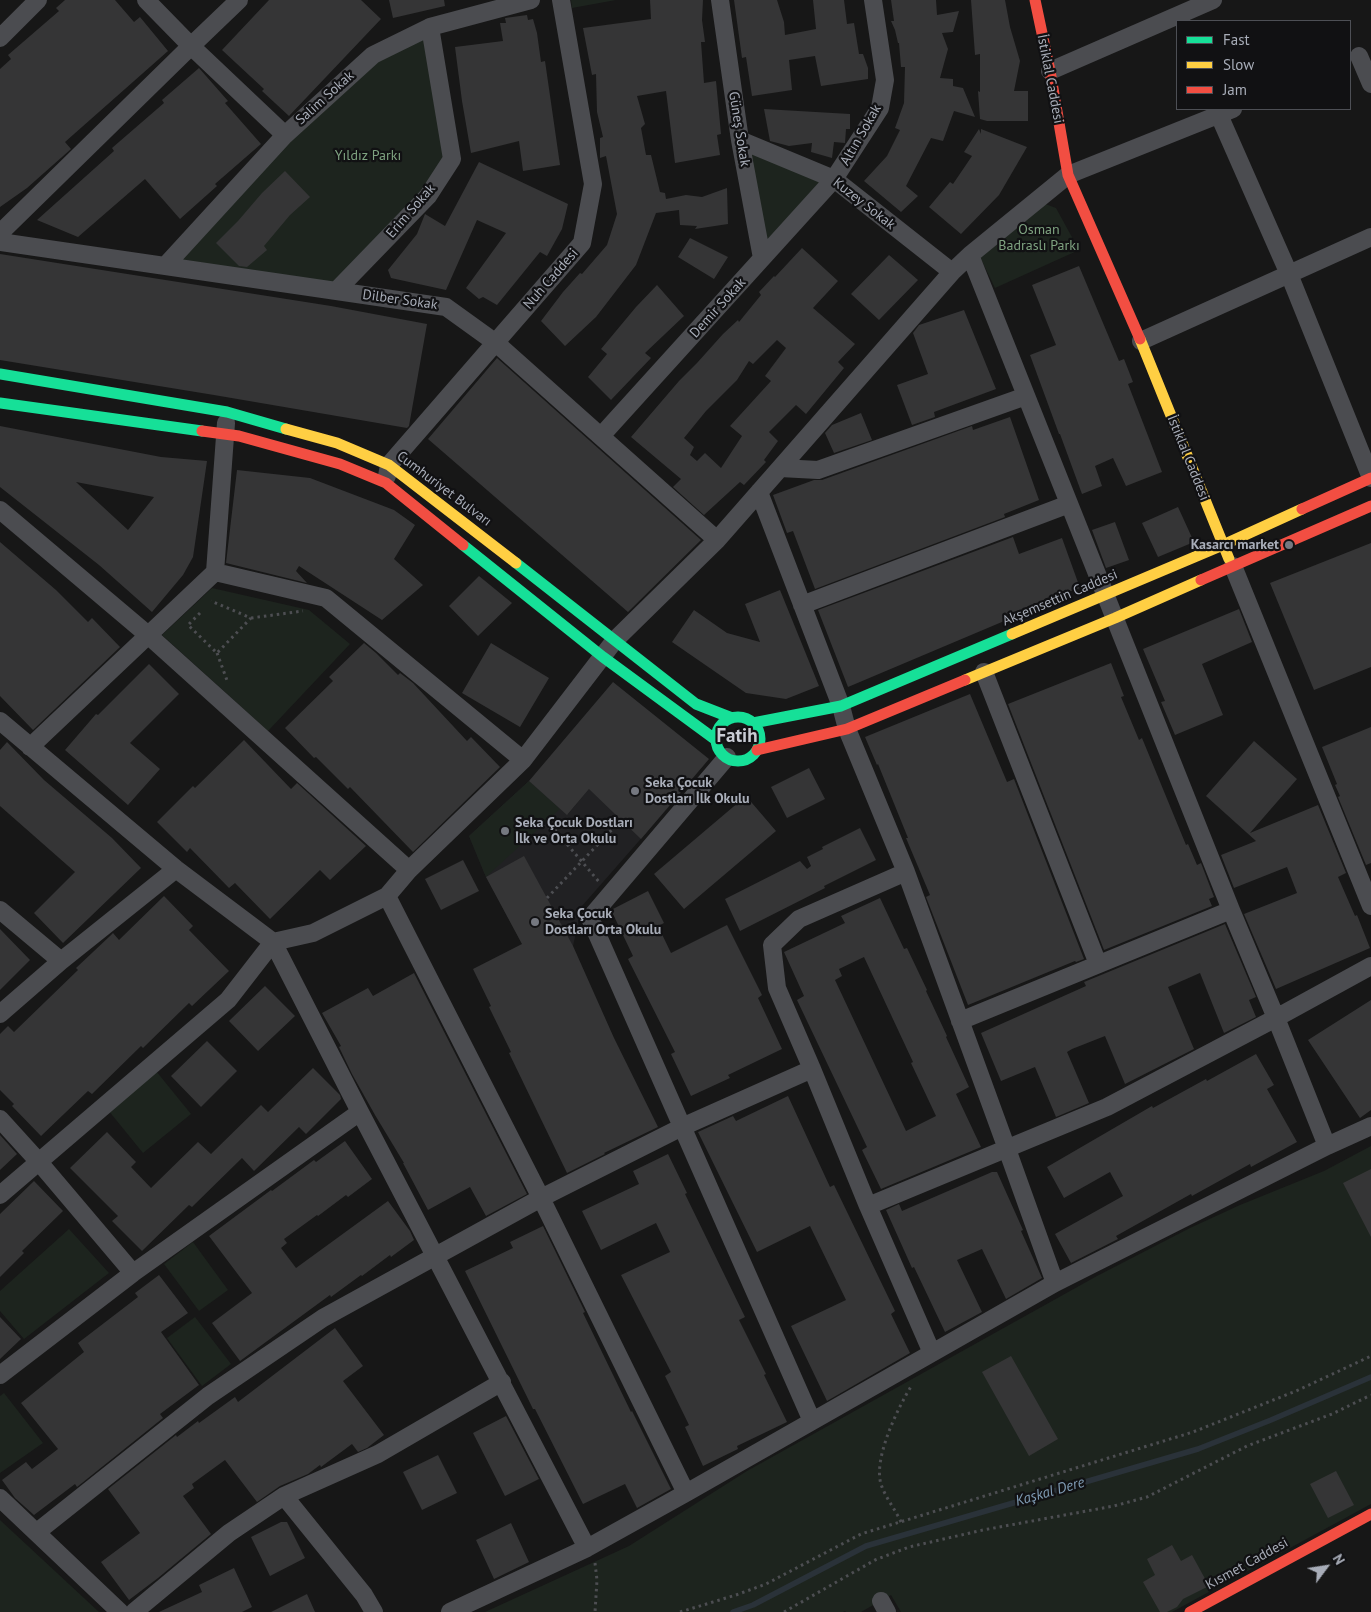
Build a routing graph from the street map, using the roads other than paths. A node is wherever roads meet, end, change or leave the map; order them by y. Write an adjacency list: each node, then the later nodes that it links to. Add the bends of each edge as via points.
1 (38, 0): 11 (street)
2 (146, 0): 12 (street)
3 (239, 0): 12 (street)
4 (531, 0): 10 (street, Salim Sokak)
5 (561, 0): 31 (street, Nuh Caddesi, via 593,184 582,243)
6 (720, 0): 18 (street, Güneş Sokak)
7 (873, 0): 20 (street, Altın Sokak, via 885,80 880,108)
8 (1035, 0): 14 (main road, İstiklal Caddesi)
9 (1213, 0): 14 (street)
10 (430, 27): 17 (street, Salim Sokak, via 373,55); 29 (street, Erim Sokak, via 452,158 428,196)
11 (0, 38)
12 (191, 46): 17 (street); 21 (street)
13 (1360, 55): 15 (street)
14 (1050, 71): 19 (main road, İstiklal Caddesi)
15 (1371, 84)
16 (1226, 112): 19 (street); 28 (street)
17 (285, 135): 26 (street, Salim Sokak)
18 (740, 140): 20 (street, Kuzey Sokak); 25 (street, Güneş Sokak)
19 (1068, 175): 24 (street); 30 (main road, İstiklal Caddesi)
20 (834, 179): 25 (street, Demir Sokak); 27 (street, Kuzey Sokak)
21 (0, 233)
22 (1371, 237): 28 (street)
23 (0, 242): 26 (street, Dilber Sokak)
24 (970, 254): 27 (street); 33 (street)
25 (762, 258): 37 (street, Demir Sokak)
26 (164, 266): 29 (street, Dilber Sokak)
27 (952, 272): 39 (street)
28 (1289, 274): 30 (street); 40 (street)
29 (336, 291): 31 (street, Dilber Sokak, via 446,307)
30 (1141, 341): 47 (main road, İstiklal Caddesi)
31 (496, 343): 37 (street, Dilber Sokak); 38 (street, Nuh Caddesi)
32 (0, 374): 35 (main road, Cumhuriyet Bulvarı)
33 (1026, 396): 39 (street, via 818,470); 43 (street)
34 (0, 403): 36 (main road)
35 (227, 412): 36 (street); 38 (main road, Cumhuriyet Bulvarı, via 338,443)
36 (226, 434): 41 (main road, via 340,464); 49 (street)
37 (601, 436): 46 (street, Dilber Sokak)
38 (389, 465): 41 (street); 54 (main road, Cumhuriyet Bulvarı)
39 (780, 468): 42 (street)
40 (1371, 478): 47 (main road, Akşemsettin Caddesi)
41 (386, 483): 55 (main road)
42 (759, 492): 46 (street); 51 (street)
43 (1069, 504): 50 (street); 51 (street)
44 (1371, 506): 48 (main road)
45 (0, 510): 53 (street)
46 (717, 540): 54 (street)
47 (1223, 545): 48 (main road, İstiklal Caddesi); 50 (main road, Akşemsettin Caddesi)
48 (1232, 566): 52 (main road); 71 (street, İstiklal Caddesi)
49 (215, 572): 53 (street); 66 (street, via 326,598)
50 (1105, 595): 52 (street); 57 (main road, Akşemsettin Caddesi)
51 (802, 605): 57 (street)
52 (1115, 618): 56 (main road); 73 (street)
53 (148, 635): 63 (street); 68 (street)
54 (615, 640): 55 (street); 58 (main road, Cumhuriyet Bulvarı, via 696,704)
55 (603, 657): 62 (main road); 66 (street)
56 (984, 672): 61 (main road); 76 (street)
57 (841, 706): 60 (main road, Akşemsettin Caddesi); 61 (street)
58 (732, 718): 60 (main road, via 743,718); 62 (main road, via 721,726)
59 (0, 721): 63 (street)
60 (753, 723): 64 (main road, via 760,736)
61 (847, 729): 64 (main road); 69 (street)
62 (716, 740): 65 (main road)
63 (30, 746): 67 (street)
64 (757, 750): 65 (main road, via 753,756 740,761)
65 (726, 758): 85 (street, via 590,918)
66 (523, 760): 68 (street)
67 (176, 869): 74 (street); 75 (street)
68 (410, 870): 70 (street)
69 (906, 872): 80 (street); 81 (street, via 799,919 772,945 777,988)
70 (387, 896): 74 (street, via 313,934); 90 (street)
71 (1371, 906)
72 (0, 910): 75 (street)
73 (1231, 910): 76 (street); 79 (street)
74 (273, 942): 82 (street); 88 (street, via 228,1000)
75 (62, 961): 78 (street)
76 (1098, 964): 80 (street)
77 (1371, 966): 79 (street)
78 (0, 1014)
79 (1276, 1018): 86 (street); 87 (street, via 1107,1107)
80 (960, 1021): 87 (street)
81 (812, 1069): 85 (street); 91 (street)
82 (360, 1112): 92 (street); 93 (street)
83 (0, 1118): 88 (street)
84 (1371, 1126): 86 (street)
85 (682, 1127): 90 (street); 98 (street)
86 (1327, 1146): 94 (street)
87 (1007, 1149): 91 (street); 94 (street)
88 (39, 1162): 89 (street); 93 (street)
89 (0, 1195)
90 (541, 1198): 92 (street); 99 (street)
91 (868, 1206): 95 (street)
92 (436, 1257): 97 (street); 103 (street, via 323,1318 208,1396)
93 (132, 1273): 96 (street)
94 (1055, 1283): 95 (street)
95 (932, 1353): 98 (street)
96 (0, 1375)
97 (502, 1382): 100 (street, via 378,1454); 104 (street)
98 (812, 1421): 99 (street)
99 (686, 1493): 104 (street)
100 (284, 1496): 106 (street, via 229,1533); 107 (street, via 364,1595)
101 (0, 1498): 103 (street)
102 (1371, 1514): 109 (main road, Kısmet Caddesi)
103 (37, 1532): 105 (street)
104 (587, 1548): 108 (street)
105 (120, 1612)
106 (134, 1612)
107 (374, 1612)
108 (450, 1612)
109 (1190, 1612)

